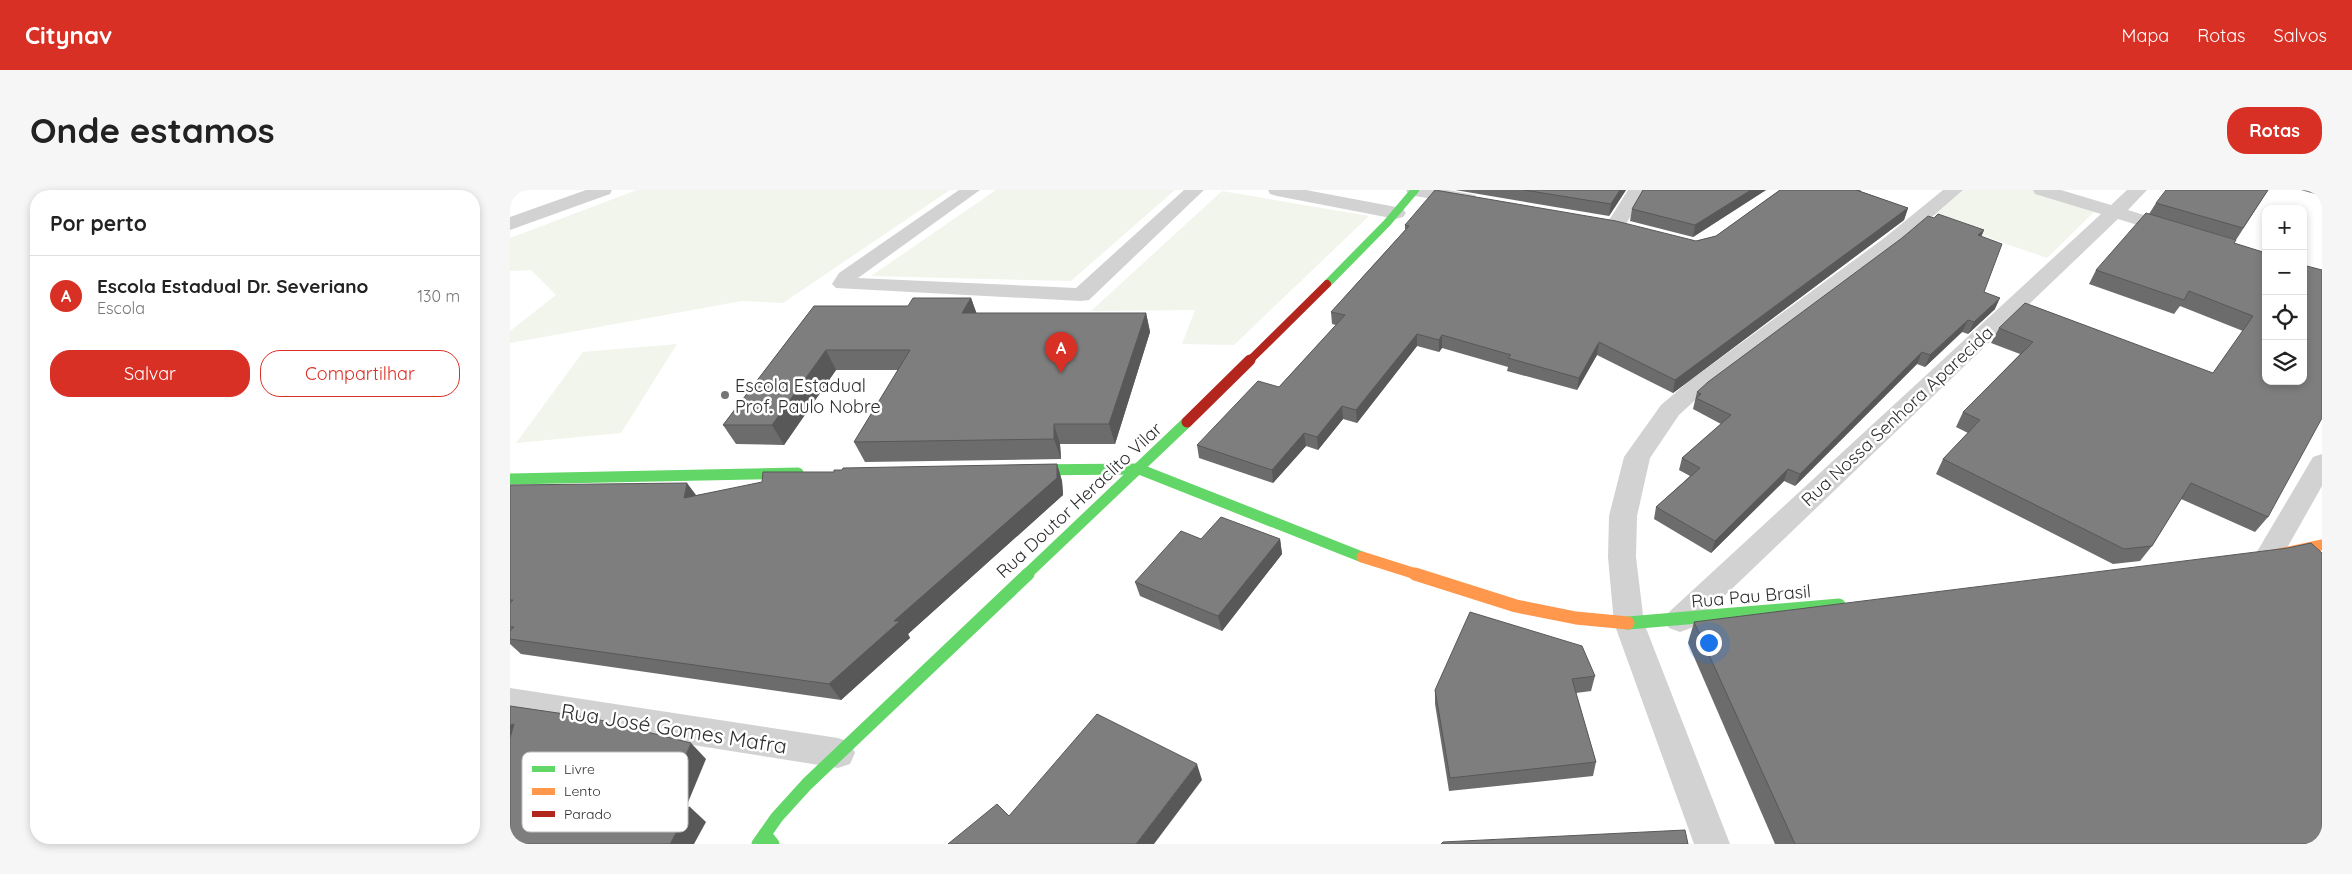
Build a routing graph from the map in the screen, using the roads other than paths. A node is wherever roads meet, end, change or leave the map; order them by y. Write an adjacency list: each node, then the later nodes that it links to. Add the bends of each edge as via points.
1 (603, 190): 13 (street)
2 (971, 190): 3 (street, via 846,277 843,284 1080,295)
3 (1195, 190)
4 (1277, 190): 12 (street)
5 (1415, 190): 10 (street); 12 (street, Rua Doutor Heraclito Vilar)
6 (1637, 190): 14 (street)
7 (1954, 190): 25 (street, via 1890,243 1696,387 1670,410 1651,434 1637,456 1623,516 1622,557)
8 (2042, 190): 11 (street)
9 (2138, 190): 11 (street, Rua Nossa Senhora Aparecida)
10 (1482, 201)
11 (2114, 212): 15 (street); 24 (street, Rua Nossa Senhora Aparecida)
12 (1396, 213): 17 (street, Rua Doutor Heraclito Vilar, via 1248,364)
13 (510, 224)
14 (1616, 225)
15 (2190, 235)
16 (2322, 463): 22 (street)
17 (1139, 468): 18 (street); 25 (street, Rua Pau Brasil, via 1342,551 1507,603 1576,618); 27 (street, Rua Doutor Heraclito Vilar)
18 (1010, 470)
19 (811, 473): 20 (street)
20 (510, 479)
21 (2322, 545): 22 (street)
22 (2263, 557)
23 (1846, 604): 24 (street, Rua Pau Brasil)
24 (1680, 620): 25 (street, Rua Pau Brasil)
25 (1629, 623): 31 (street)
26 (510, 702): 27 (street, Rua José Gomes Mafra)
27 (838, 753): 28 (street, Rua Doutor Heraclito Vilar, via 801,790)
28 (765, 834): 29 (street, Rua Doutor Heraclito Vilar); 30 (street)
29 (758, 844)
30 (773, 844)
31 (1712, 844)

